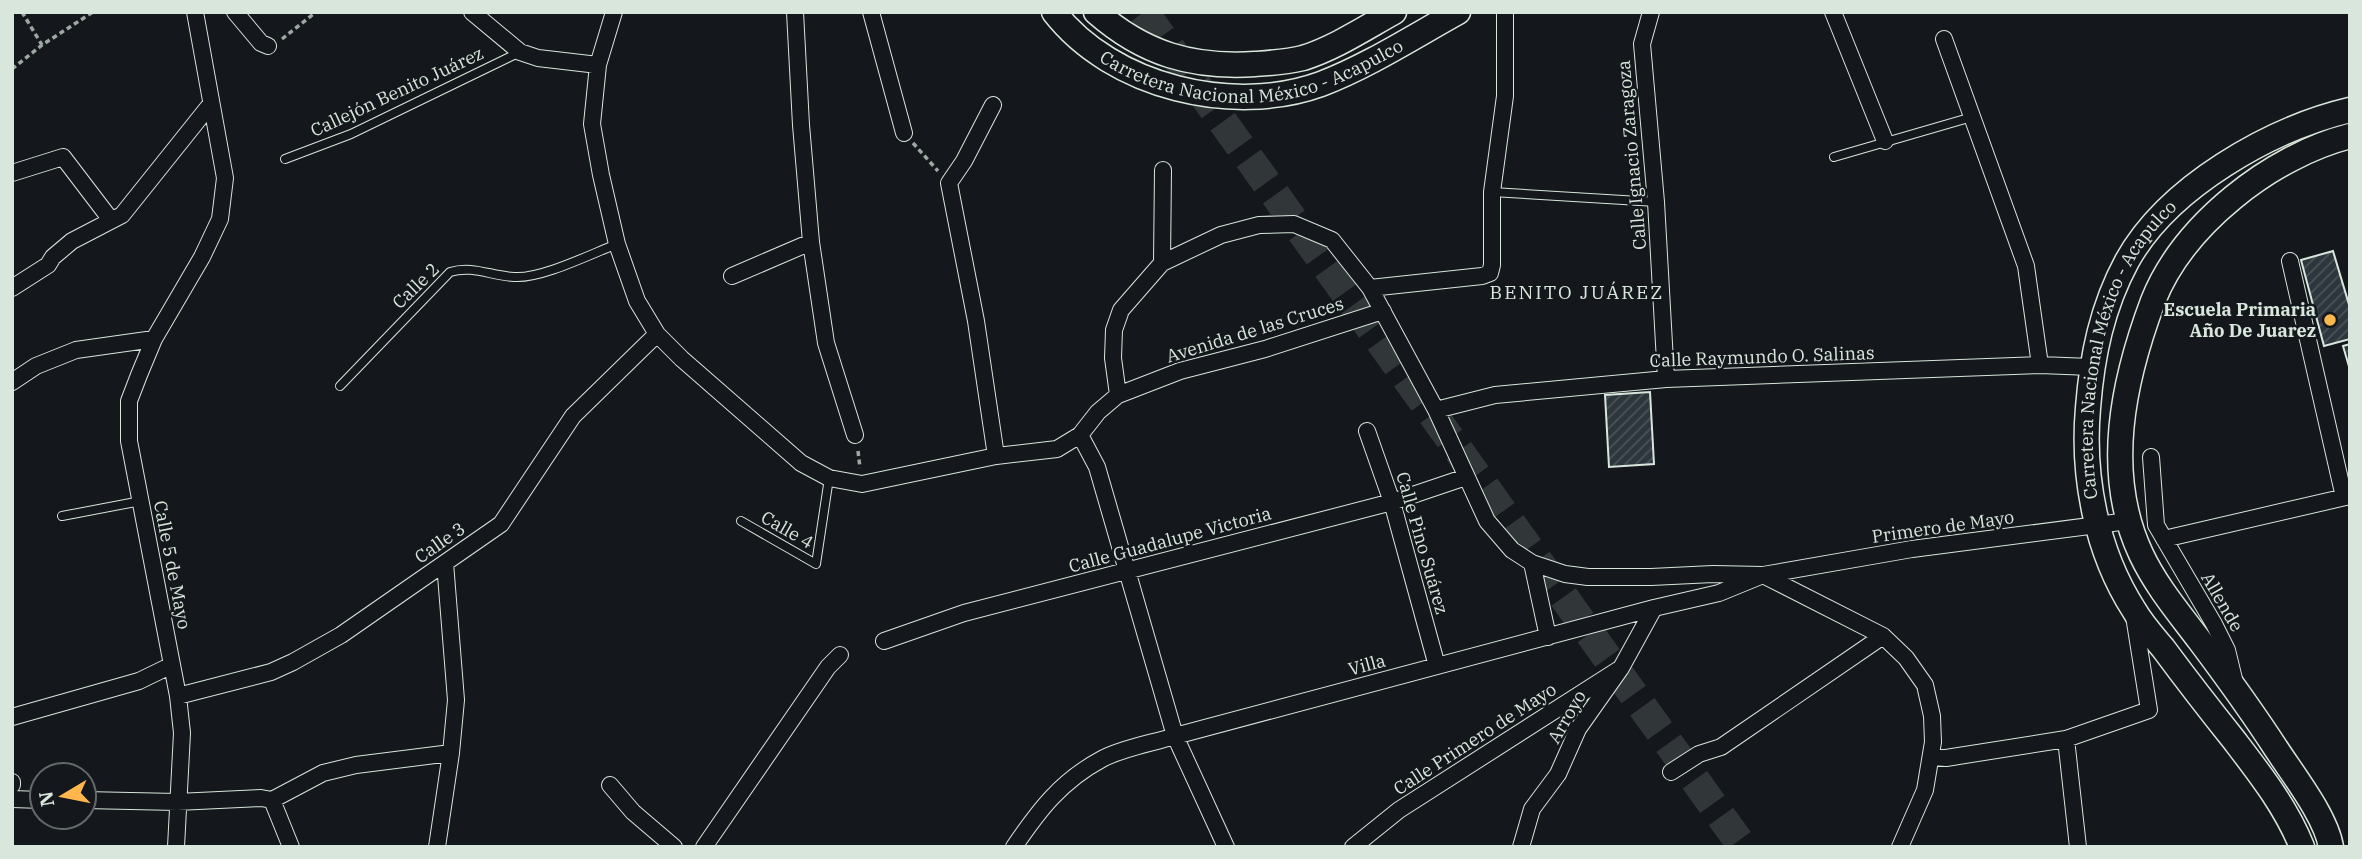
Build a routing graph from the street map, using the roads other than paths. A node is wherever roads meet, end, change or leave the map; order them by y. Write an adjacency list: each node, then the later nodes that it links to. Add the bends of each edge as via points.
1 (195, 12): 18 (street)
2 (235, 12): 15 (street)
3 (472, 12): 16 (street)
4 (614, 12): 17 (street, Avenida de las Cruces)
5 (795, 12): 32 (street)
6 (871, 12): 22 (street)
7 (1054, 12): 10 (main road, Carretera Nacional México - Acapulco, via 1088,47 1129,72 1192,92 1250,96 1320,84)
8 (1096, 12): 9 (main road, Carretera Nacional México - Acapulco, via 1154,51 1226,66 1303,58)
9 (1394, 12)
10 (1458, 12)
11 (1505, 12): 29 (street, via 1505,96)
12 (1651, 12): 30 (street, Calle Ignacio Zaragoza, via 1642,44)
13 (1833, 12): 24 (street)
14 (1944, 39): 21 (street)
15 (268, 46)
16 (520, 52): 17 (street); 26 (lane, Callejón Benito Juárez, via 351,134)
17 (598, 65): 33 (street, Avenida de las Cruces, via 592,124)
18 (210, 105): 31 (street, via 137,198); 41 (street, via 225,178 220,219)
19 (993, 105): 52 (street, via 949,183)
20 (2350, 110): 43 (main road, Carretera Nacional México - Acapulco, via 2260,144 2172,206 2128,259 2112,291)
21 (1972, 117): 24 (lane); 42 (street, via 2026,266)
22 (904, 133)
23 (2350, 136): 61 (main road, Carretera Nacional México - Acapulco, via 2293,156 2259,178 2199,229 2159,287 2130,370 2121,424 2120,477)
24 (1885, 141): 25 (lane)
25 (1834, 157)
26 (285, 159)
27 (1163, 170): 35 (street)
28 (12, 173): 31 (street, via 62,157)
29 (1492, 192): 30 (lane); 38 (street, via 1490,273)
30 (1656, 202): 44 (street, Calle Ignacio Zaragoza)
31 (111, 220): 37 (street, via 72,241 48,265)
32 (811, 242): 36 (street); 50 (street, via 826,342)
33 (617, 244): 40 (street, Avenida de las Cruces, via 637,301); 46 (lane, Calle 2, via 533,275 514,277 464,268 450,272)
34 (2290, 261): 56 (street)
35 (1161, 263): 38 (street, via 1221,235 1259,225 1294,224 1332,240); 47 (street, via 1121,310 1114,330)
36 (732, 276)
37 (12, 288)
38 (1370, 288): 39 (street)
39 (1383, 311): 47 (street, Avenida de las Cruces, via 1180,371); 48 (street)
40 (657, 334): 55 (street, Avenida de las Cruces, via 801,463); 64 (street, Calle 3, via 573,416 501,524)
41 (154, 339): 45 (street, via 76,349); 57 (street, Calle 5 de Mayo, via 129,401 129,441)
42 (2040, 365): 43 (street, Calle Raymundo O. Salinas); 44 (street, Calle Raymundo O. Salinas)
43 (2091, 367): 62 (main road, Carretera Nacional México - Acapulco, via 2085,439)
44 (1666, 379): 48 (street, Calle Raymundo O. Salinas, via 1495,395)
45 (12, 382)
46 (340, 386)
47 (1118, 395): 51 (street, Avenida de las Cruces)
48 (1436, 410): 54 (street)
49 (1367, 431): 58 (street, Calle Pino Suárez)
50 (855, 435)
51 (1080, 435): 52 (street, Avenida de las Cruces, via 1057,449); 66 (street, via 1097,467)
52 (996, 456): 55 (street, Avenida de las Cruces, via 862,484)
53 (2151, 457): 63 (street, Allende, via 2153,508)
54 (1466, 477): 58 (street, Calle Guadalupe Victoria); 65 (street, via 1488,521 1512,550)
55 (829, 478): 60 (lane, Calle 4, via 816,564)
56 (2347, 497): 63 (street)
57 (141, 502): 59 (lane); 74 (street, Calle 5 de Mayo)
58 (1392, 502): 66 (street, Calle Guadalupe Victoria); 75 (street, Calle Pino Suárez)
59 (62, 516)
60 (741, 521)
61 (2128, 521): 62 (street, Primero de Mayo); 77 (main road, Carretera Nacional México - Acapulco, via 2161,590)
62 (2097, 525): 67 (street, Primero de Mayo, via 1912,549); 69 (main road, Carretera Nacional México - Acapulco)
63 (2164, 539): 77 (street, Allende, via 2227,650)
64 (445, 562): 78 (street, Calle 3, via 341,635 293,662); 82 (street, via 456,700)
65 (1532, 563): 67 (street, via 1588,577); 71 (street)
66 (1129, 570): 72 (street, Calle Guadalupe Victoria, via 964,613); 80 (street)
67 (1763, 575): 68 (street, Villa, via 1719,593); 70 (street)
68 (1654, 608): 71 (street, Villa); 76 (street, Arroyo)
69 (2133, 610): 81 (street, via 2149,710); 100 (main road, Carretera Nacional México - Acapulco, via 2269,786)
70 (1883, 636): 83 (street, via 1925,685 1932,716); 84 (street, via 1721,747 1699,754)
71 (1548, 637): 75 (street, Villa)
72 (884, 641)
73 (840, 655): 93 (street)
74 (172, 665): 78 (street, Calle 5 de Mayo); 79 (street, via 139,681)
75 (1437, 666): 80 (street, Villa)
76 (1621, 668): 96 (street, Calle Primero de Mayo, via 1399,810); 97 (street, Arroyo, via 1578,729 1558,774 1532,809)
77 (2236, 689): 101 (main road, Carretera Nacional México - Acapulco, via 2307,796)
78 (178, 696): 88 (street, Calle 5 de Mayo, via 182,733)
79 (12, 717)
80 (1175, 736): 94 (street, Villa, via 1104,757 1070,780 1043,805); 95 (street)
81 (2066, 739): 83 (street); 99 (street)
82 (452, 753): 87 (street, via 323,773); 91 (street)
83 (1931, 757): 98 (street, via 1925,789)
84 (1671, 772)
85 (610, 785): 92 (street)
86 (98, 800): 88 (street)
87 (272, 800): 88 (street); 90 (street)
88 (177, 802): 89 (street, Calle 5 de Mayo)
89 (176, 847)
90 (291, 847)
91 (437, 847)
92 (674, 847)
93 (704, 847)
94 (1014, 847)
95 (1227, 847)
96 (1353, 847)
97 (1521, 847)
98 (1900, 847)
99 (2078, 847)
100 (2302, 847)
101 (2331, 847)

